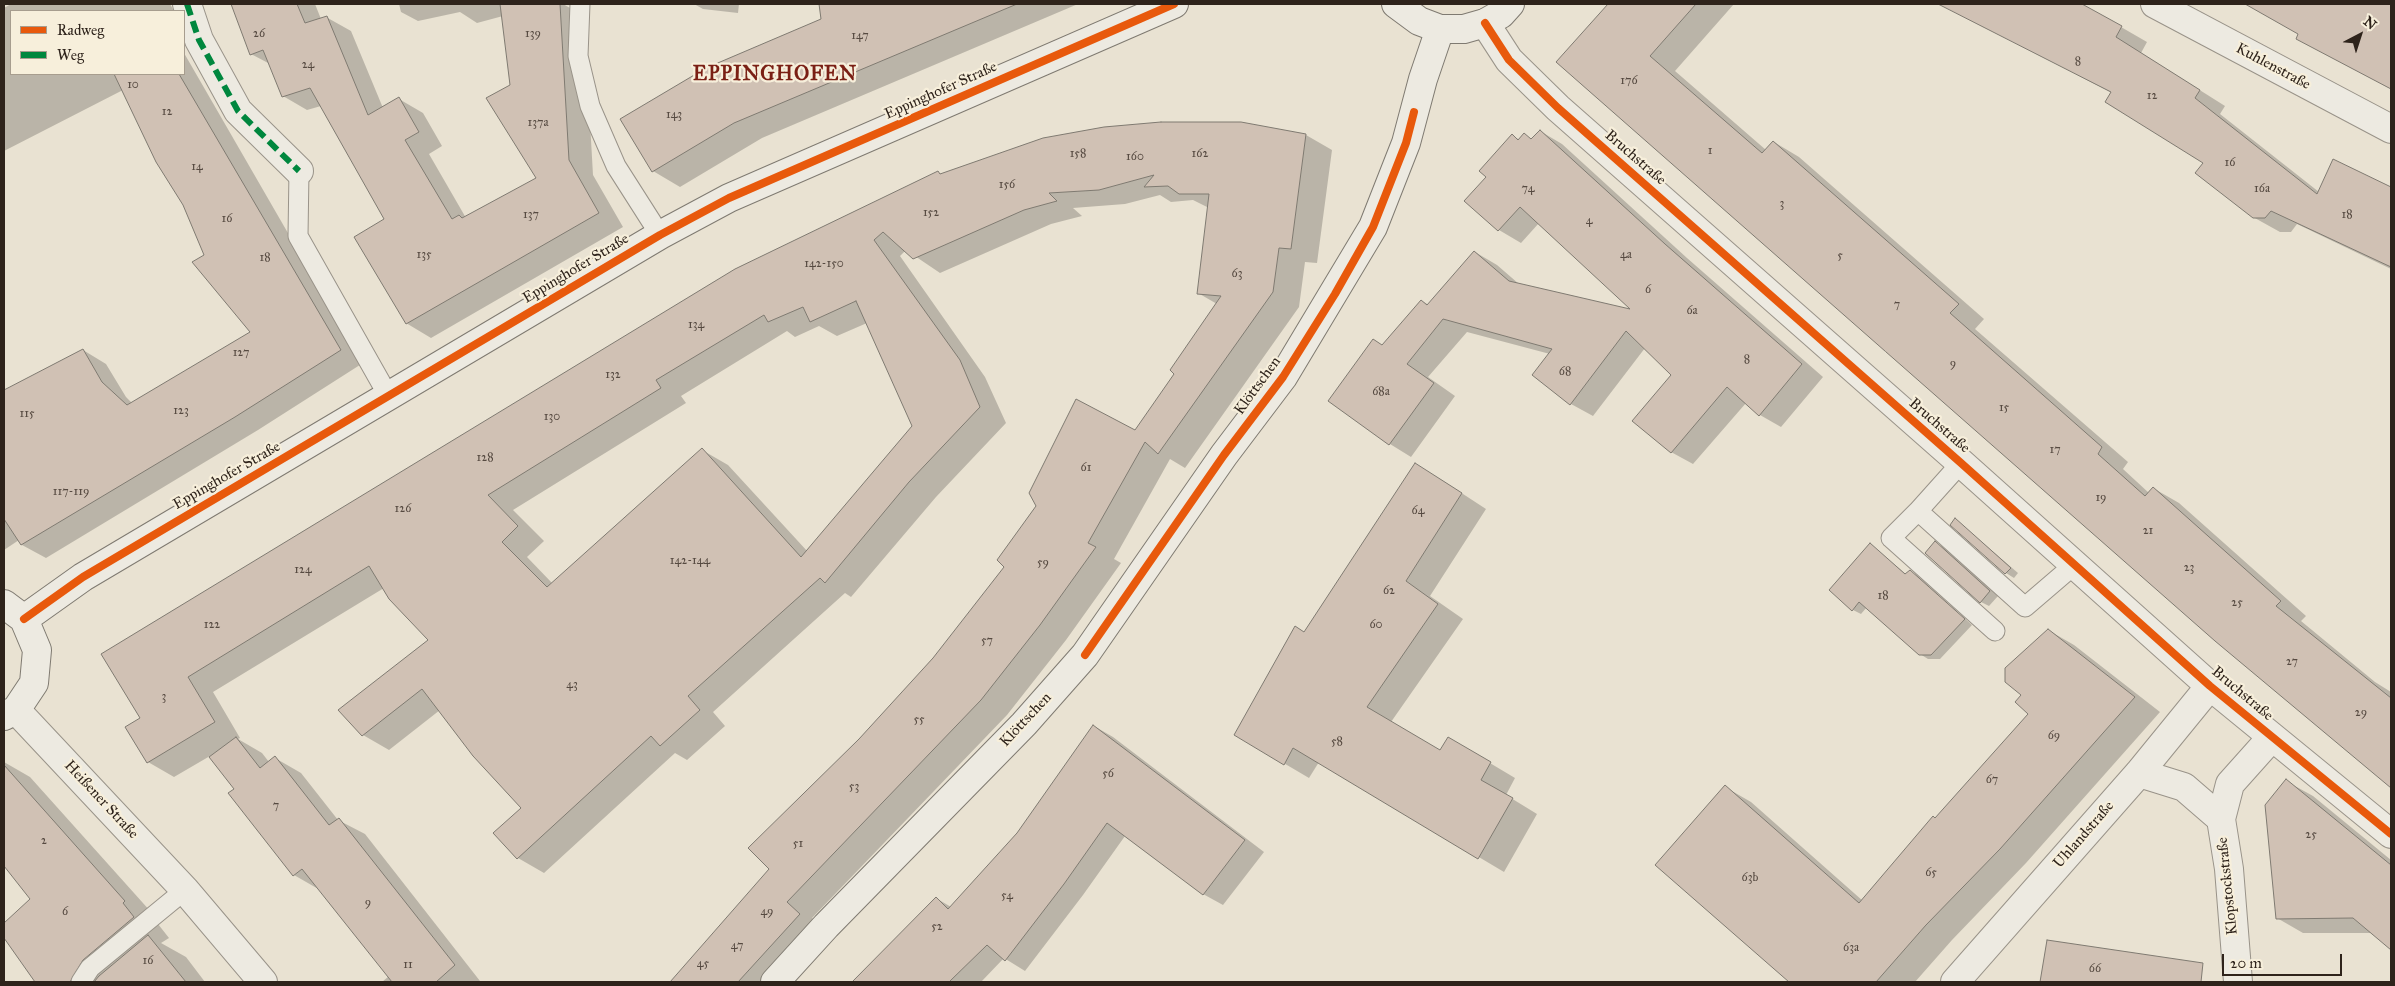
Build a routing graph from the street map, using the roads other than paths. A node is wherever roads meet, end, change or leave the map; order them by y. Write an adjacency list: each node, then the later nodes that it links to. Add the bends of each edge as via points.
1 (188, 4): 10 (street, via 199,40 238,111)
2 (580, 4): 11 (lane, via 578,56 590,106 616,166)
3 (1174, 4): 11 (street, Eppinghofer Straße, via 729,198)
4 (1396, 4): 8 (street, via 1419,21)
5 (1510, 4): 7 (street)
6 (2155, 4): 9 (street, Kuhlenstraße)
7 (1485, 23): 8 (street, via 1464,29); 13 (street, Bruchstraße, via 1509,60 1558,108)
8 (1440, 29): 27 (street, Klöttschen, via 1406,143 1373,227 1284,376 1224,455 1085,656 1024,724)
9 (2391, 129)
10 (299, 171): 12 (lane, via 298,236)
11 (660, 235): 12 (street, Eppinghofer Straße)
12 (389, 397): 16 (street, Eppinghofer Straße, via 83,577)
13 (1961, 463): 14 (lane); 15 (street, Bruchstraße)
14 (1918, 510): 15 (lane, via 2025,606); 17 (lane, via 1891,538)
15 (2074, 565): 18 (street, Bruchstraße)
16 (14, 612): 19 (street, Eppinghofer Straße, via 37,650 34,683)
17 (1996, 631)
18 (2210, 686): 20 (street, Bruchstraße); 21 (street, Uhlandstraße)
19 (10, 713): 24 (street, Heißener Straße)
20 (2272, 737): 22 (street, Klopstockstraße, via 2230,784); 23 (street, Bruchstraße)
21 (2139, 773): 22 (street, Klopstockstraße, via 2184,787); 28 (street, Uhlandstraße)
22 (2221, 819): 29 (street, Klopstockstraße, via 2229,870)
23 (2391, 834)
24 (185, 890): 25 (lane, via 90,968); 26 (street, Heißener Straße)
25 (81, 982)
26 (263, 982)
27 (775, 982)
28 (1955, 982)
29 (2238, 982)

